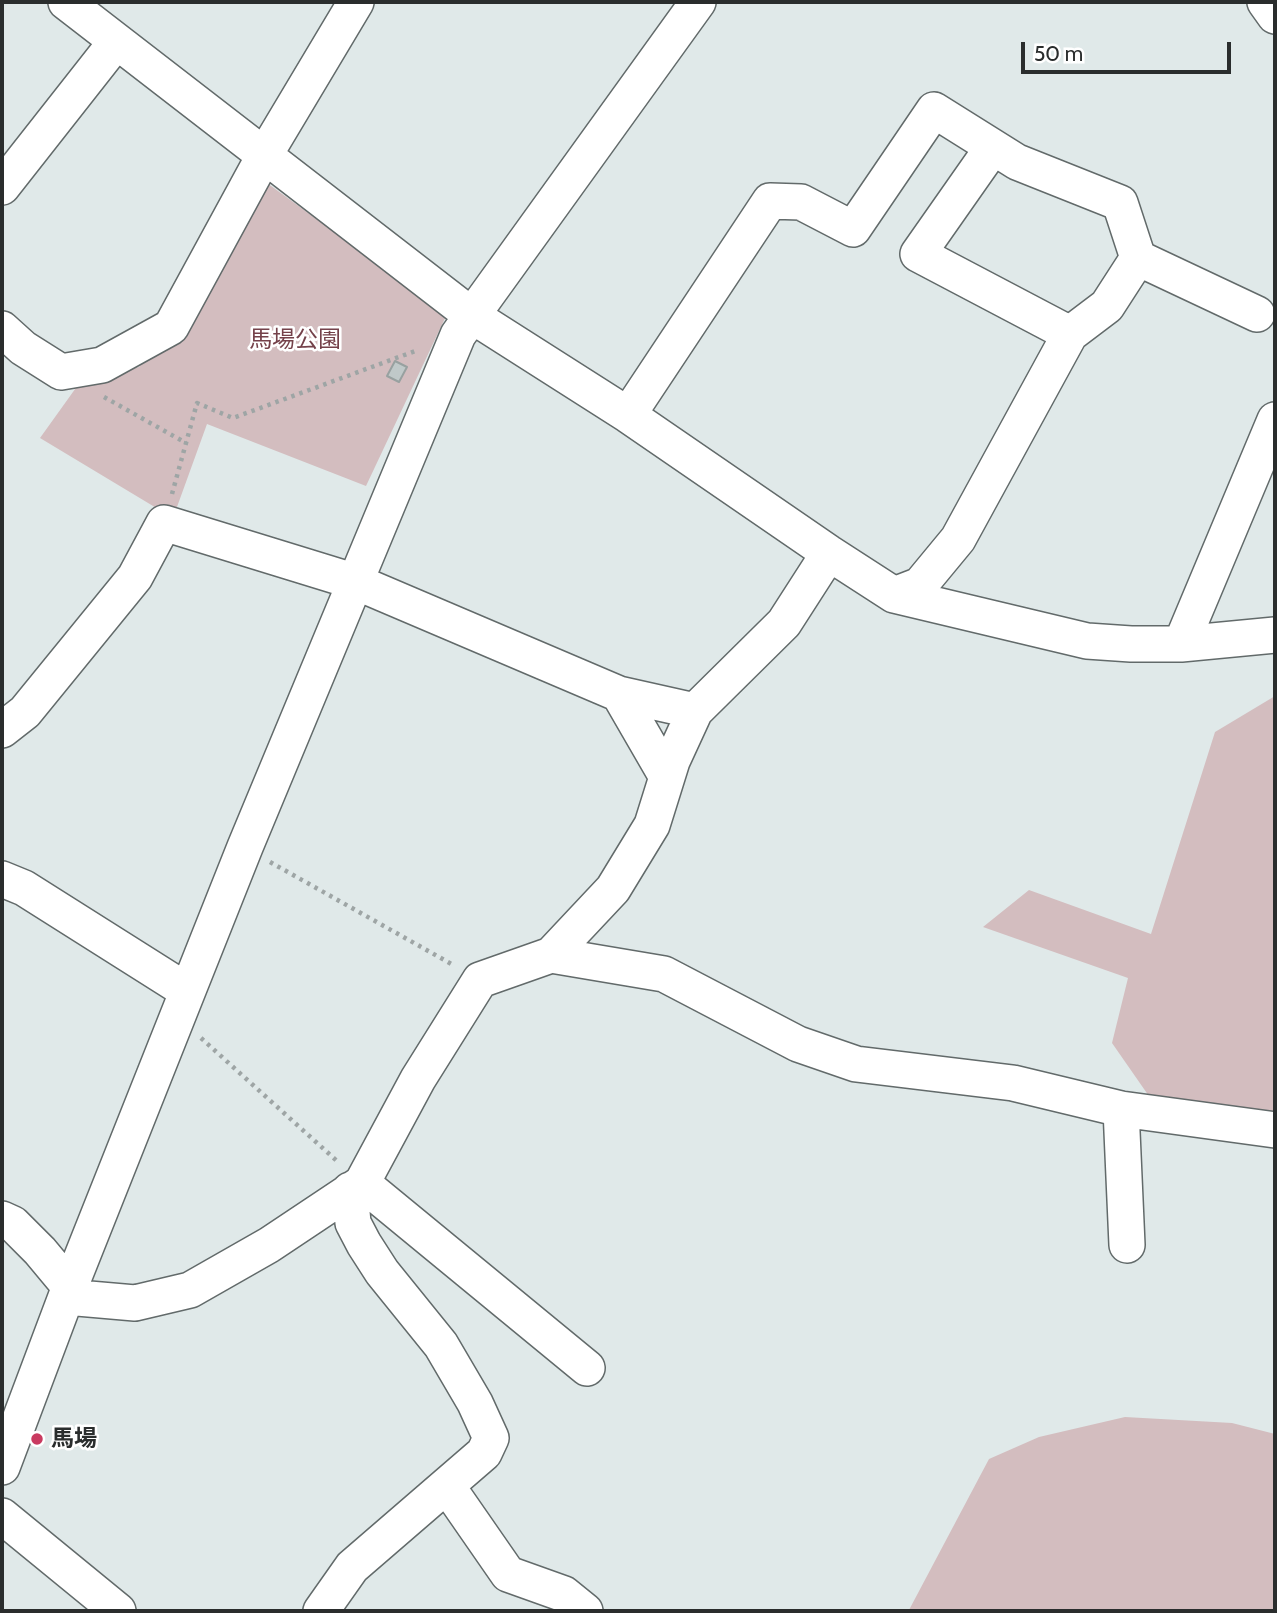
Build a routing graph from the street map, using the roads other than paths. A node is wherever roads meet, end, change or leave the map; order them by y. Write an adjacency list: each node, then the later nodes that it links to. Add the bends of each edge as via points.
1 (66, 2): 6 (street)
2 (356, 2): 8 (street)
3 (698, 2): 12 (street)
4 (1265, 2): 5 (street)
5 (1275, 16)
6 (116, 42): 8 (street); 9 (street)
7 (993, 147): 10 (street, via 1017,162 1120,203); 14 (street, via 918,254); 15 (street, via 934,110 853,229 801,202 770,201)
8 (264, 156): 12 (street); 13 (street, via 170,327 102,365 61,372)
9 (2, 187)
10 (1138, 258): 11 (street); 14 (street, via 1107,306)
11 (1257, 314)
12 (465, 325): 15 (street); 18 (street)
13 (2, 329)
14 (1070, 334): 19 (street, via 958,539 919,585)
15 (628, 415): 17 (street)
16 (1275, 420): 21 (street)
17 (828, 553): 19 (street); 23 (street, via 784,623)
18 (356, 582): 22 (street); 24 (street, via 164,523 135,577 25,712); 28 (street)
19 (894, 595): 21 (street, via 1087,641)
20 (1275, 635): 21 (street)
21 (1181, 644)
22 (619, 694): 23 (street); 25 (street)
23 (695, 711): 25 (street)
24 (2, 730)
25 (667, 777): 27 (street, via 652,825 613,889)
26 (2, 879): 28 (street, via 24,888)
27 (551, 955): 29 (street, via 664,974 798,1044 856,1065 1013,1083); 31 (street, via 480,980)
28 (182, 1004): 34 (street)
29 (1121, 1108): 30 (street); 33 (street)
30 (1275, 1130)
31 (356, 1186): 34 (street, via 269,1245 190,1290 135,1303); 35 (street); 37 (street, via 353,1223 364,1244 441,1345 491,1438 484,1453)
32 (2, 1219): 34 (street, via 40,1251)
33 (1126, 1245)
34 (68, 1292): 36 (street)
35 (587, 1368)
36 (2, 1467)
37 (447, 1486): 40 (street, via 352,1567); 41 (street, via 508,1574 564,1594)
38 (2, 1516): 39 (street)
39 (118, 1611)
40 (321, 1611)
41 (585, 1611)

